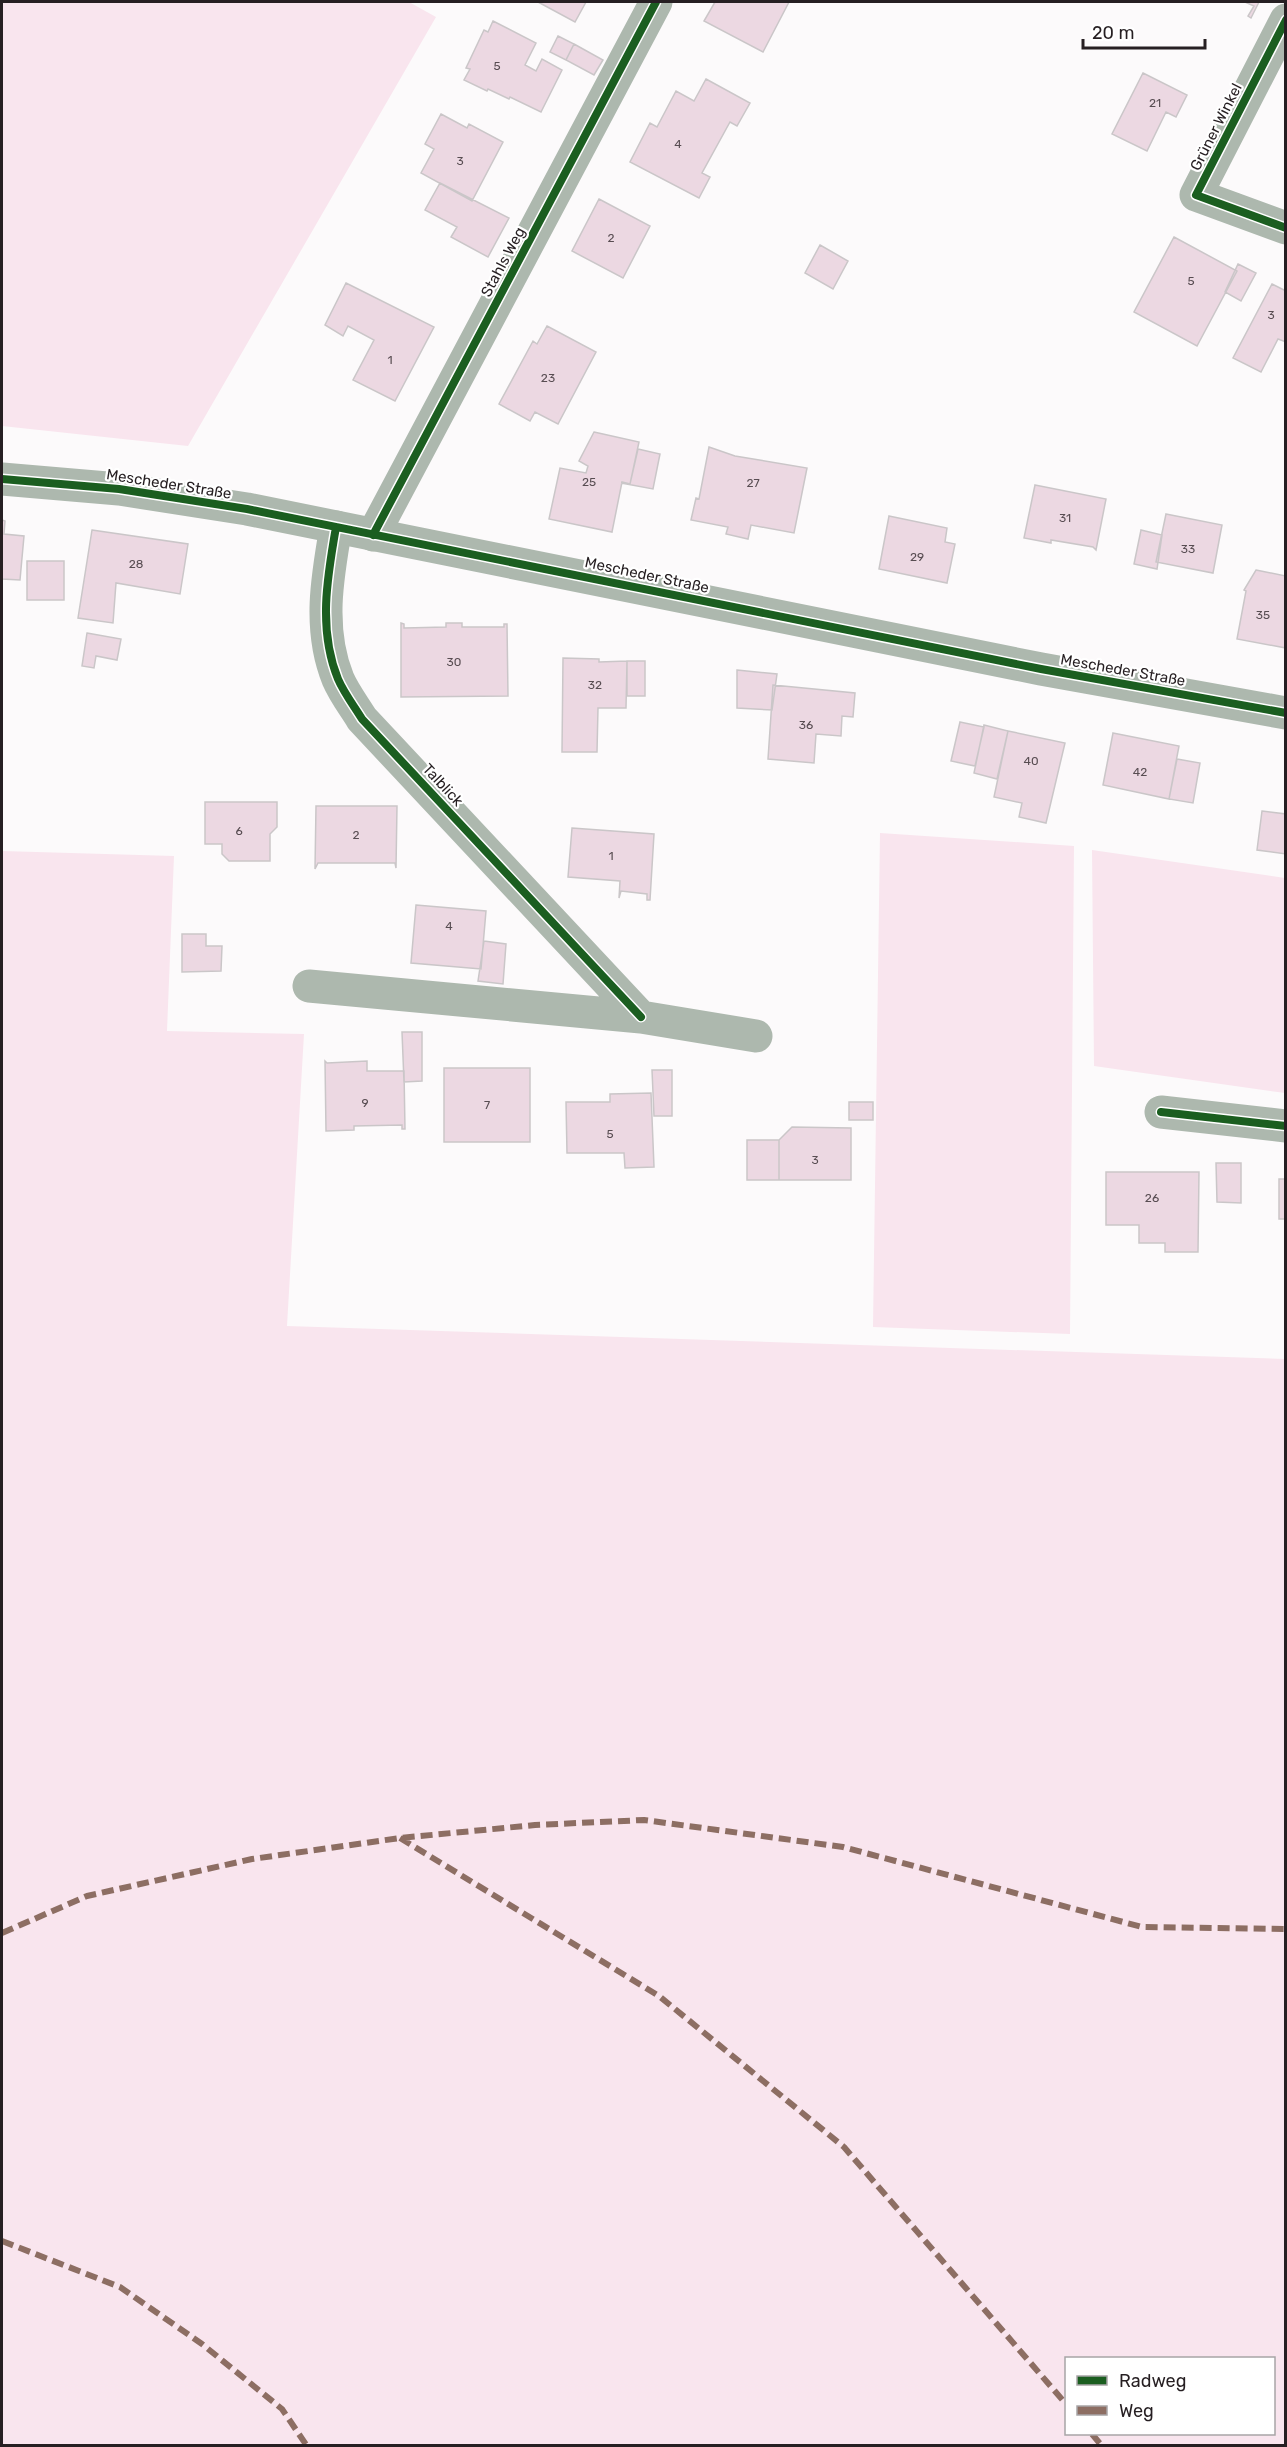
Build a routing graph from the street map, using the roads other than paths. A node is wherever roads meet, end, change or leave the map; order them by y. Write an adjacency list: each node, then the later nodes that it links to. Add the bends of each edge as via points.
1 (656, 2): 6 (street, Stahls Weg)
2 (1286, 20): 3 (street, Grüner Winkel, via 1196,195)
3 (1286, 228)
4 (2, 479): 5 (street, Mescheder Straße, via 119,489)
5 (336, 527): 6 (street, Mescheder Straße); 9 (street, Talblick, via 327,578 327,641 338,680 362,719)
6 (373, 535): 7 (street, Mescheder Straße, via 1030,667)
7 (1286, 713)
8 (309, 986): 9 (street)
9 (641, 1017): 10 (street)
10 (756, 1036)
11 (1161, 1112): 12 (street)
12 (1286, 1126)

